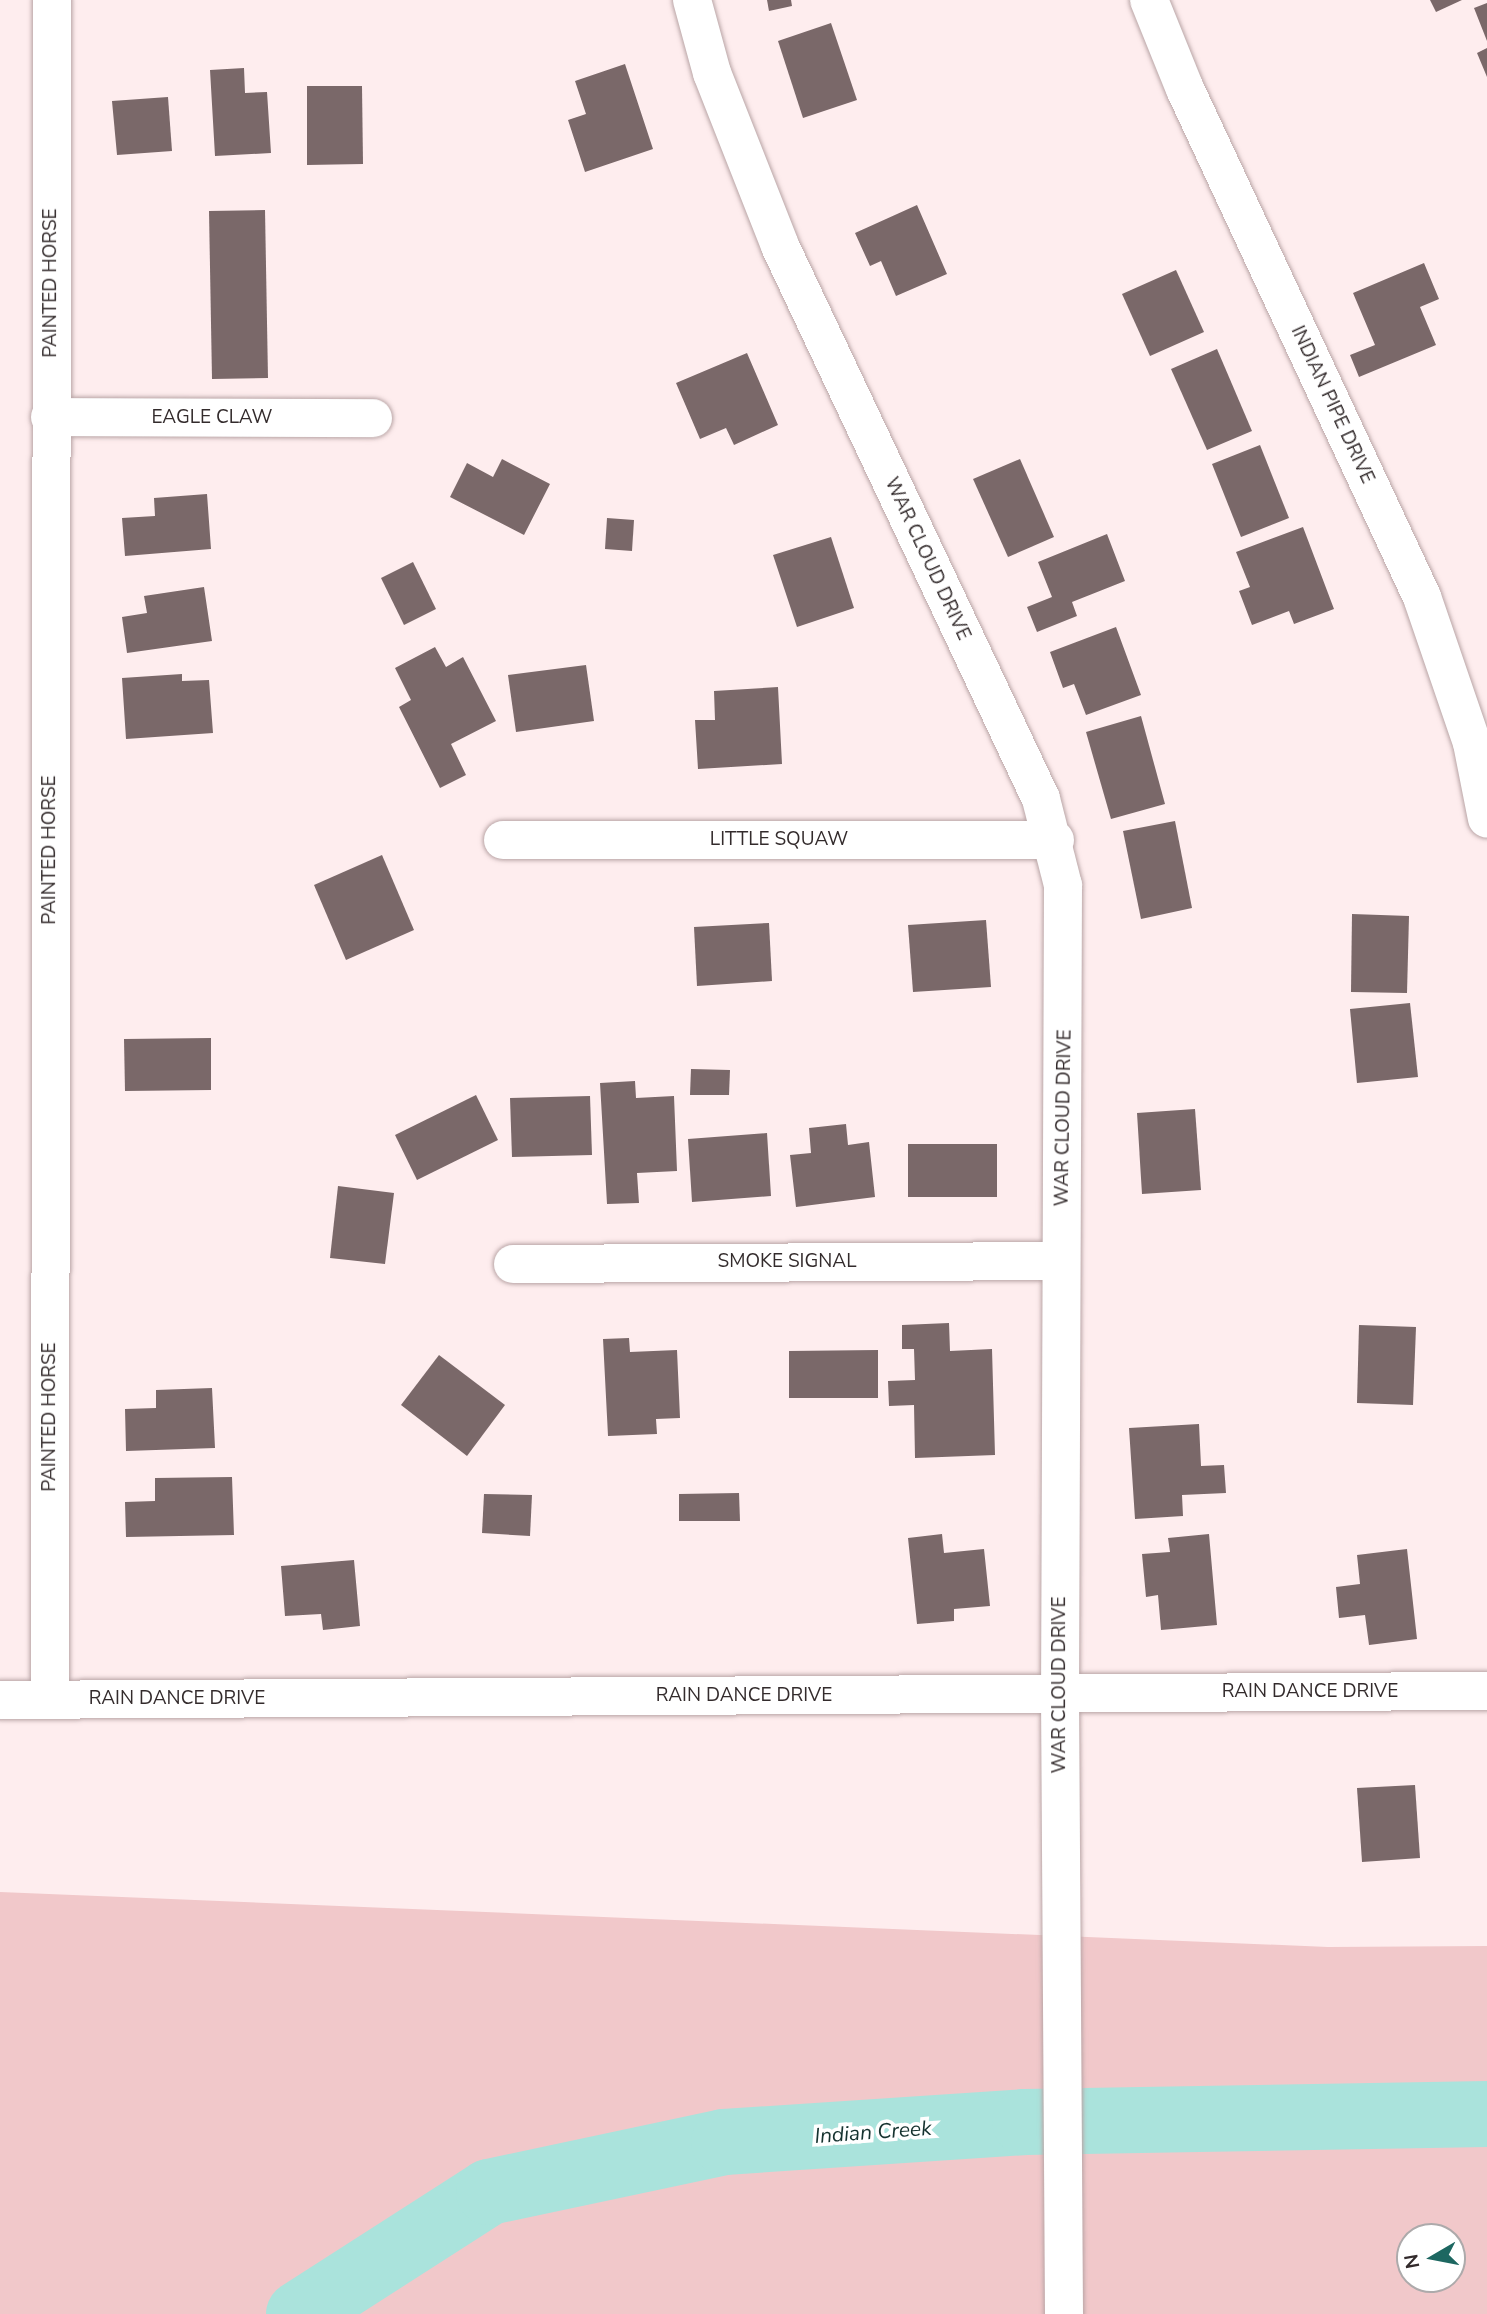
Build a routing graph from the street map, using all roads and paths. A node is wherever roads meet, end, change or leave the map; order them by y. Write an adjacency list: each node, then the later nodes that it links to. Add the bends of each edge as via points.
1 (52, 0): 4 (street, PAINTED HORSE)
2 (692, 0): 8 (street, WAR CLOUD DRIVE, via 712,73 780,246 1041,799)
3 (1149, 0): 6 (street, INDIAN PIPE DRIVE, via 1185,89 1422,597 1472,743)
4 (50, 417): 5 (street, EAGLE CLAW); 14 (street, PAINTED HORSE)
5 (373, 418)
6 (1487, 819)
7 (503, 840): 8 (street, LITTLE SQUAW)
8 (1055, 840): 9 (street, WAR CLOUD DRIVE, via 1066,936)
9 (1062, 1261): 10 (street, SMOKE SIGNAL); 12 (street, WAR CLOUD DRIVE)
10 (513, 1264)
11 (1487, 1691): 12 (street, RAIN DANCE DRIVE)
12 (1060, 1695): 14 (street, RAIN DANCE DRIVE); 15 (street, WAR CLOUD DRIVE)
13 (0, 1700): 14 (street, RAIN DANCE DRIVE)
14 (50, 1700)
15 (1064, 2314)

